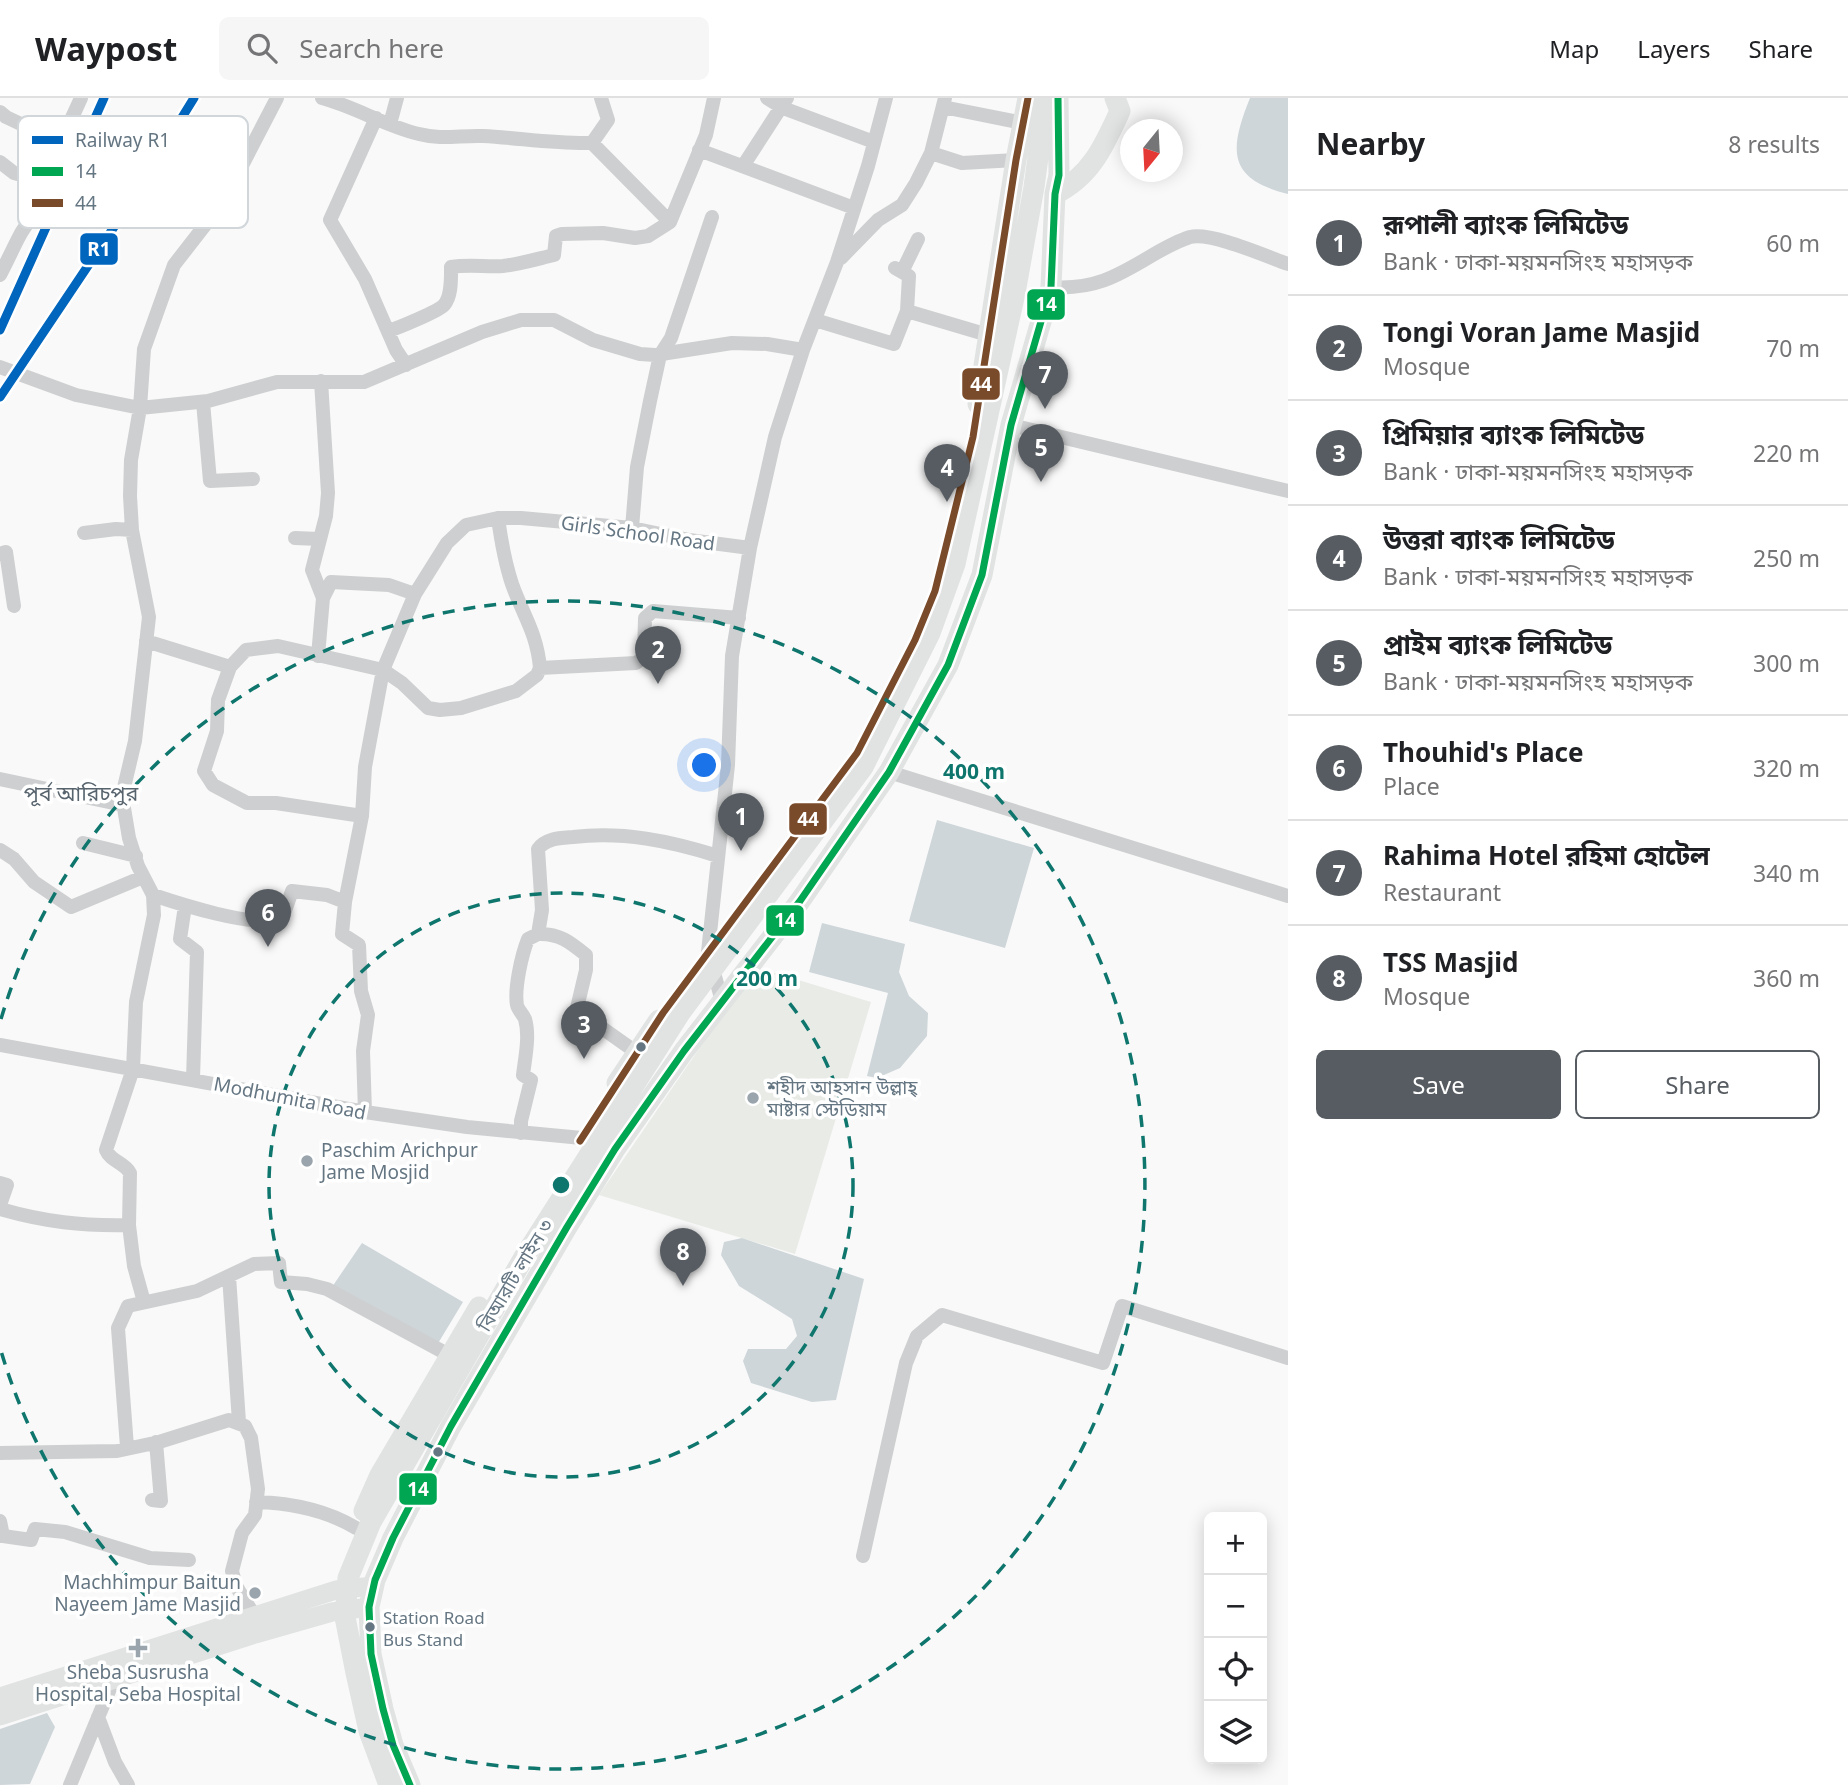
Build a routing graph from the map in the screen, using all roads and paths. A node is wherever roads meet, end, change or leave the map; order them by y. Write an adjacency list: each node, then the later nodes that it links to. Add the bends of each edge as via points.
1 (81, 98): 16 (street)
2 (277, 98): 25 (street)
3 (322, 98): 17 (street)
4 (397, 98): 20 (street)
5 (601, 98): 22 (street, via 608,120)
6 (714, 98): 23 (street)
7 (767, 98): 14 (street)
8 (886, 98): 21 (street)
9 (1028, 98): 19 (highway)
10 (1046, 98): 86 (highway, বিআরটি লাইন ৩, via 1004,342 955,564 930,633 863,767)
11 (1058, 98): 30 (highway)
12 (1115, 98): 30 (highway, via 1120,111 1101,151 1074,184)
13 (944, 102): 19 (street); 24 (street)
14 (785, 103): 21 (street); 28 (street)
15 (0, 112): 18 (street)
16 (72, 116)
17 (376, 118): 20 (street); 43 (street, via 330,220 365,279)
18 (18, 121)
19 (1023, 123): 26 (highway)
20 (390, 124): 22 (street, via 437,139 481,136)
21 (874, 142): 31 (street)
22 (592, 143): 33 (street)
23 (699, 150): 28 (street); 33 (street)
24 (932, 153): 26 (street, via 962,163); 37 (street, via 902,205 878,220)
25 (248, 154)
26 (1016, 160): 44 (highway)
27 (0, 162): 29 (street)
28 (743, 166): 31 (street)
29 (18, 174)
30 (1055, 194): 40 (highway)
31 (854, 208): 37 (street)
32 (712, 217): 46 (street, via 671,338)
33 (670, 222): 43 (street, via 649,236 635,238 562,233 556,236 554,255 505,265 451,267 444,307)
34 (25, 228): 39 (street)
35 (203, 228): 51 (street, via 174,265 144,349)
36 (918, 239): 41 (street, via 899,270 909,276)
37 (837, 262): 42 (street)
38 (1288, 264): 40 (street, via 1208,237 1191,237 1097,284)
39 (0, 275)
40 (1051, 287): 52 (highway)
41 (907, 311): 42 (street, via 894,344); 44 (street)
42 (815, 320): 45 (street)
43 (388, 331): 47 (street)
44 (988, 335): 86 (highway, via 973,437 935,591 915,640 857,752)
45 (803, 350): 46 (street, via 732,343); 61 (street, via 775,437)
46 (660, 355): 47 (street, via 593,340 554,320 521,320); 56 (street, via 637,467)
47 (406, 365): 49 (street, via 364,383)
48 (0, 367): 51 (street, via 86,398)
49 (321, 381): 50 (street, via 277,382); 60 (street, via 328,493)
50 (203, 402): 51 (street); 53 (street, via 211,481)
51 (140, 408): 57 (street, via 131,460)
52 (1011, 425): 54 (street); 72 (highway, via 978,586 948,665)
53 (253, 479)
54 (1288, 491)
55 (498, 518): 56 (street, Girls School Road); 63 (street, Girls School Road, via 466,525 447,543); 70 (street, via 507,566 528,617)
56 (632, 528): 61 (street, Girls School Road)
57 (132, 530): 58 (street); 67 (street, via 149,617)
58 (84, 533)
59 (295, 538): 60 (street)
60 (319, 539): 64 (street, via 312,570)
61 (750, 548): 66 (street)
62 (0, 554): 65 (street, via 6,552)
63 (415, 594): 64 (street, via 389,585 331,582); 71 (street, Girls School Road)
64 (323, 598): 68 (street)
65 (14, 606)
66 (739, 618): 70 (street, via 653,611 645,618 644,657 636,663); 79 (street, via 732,656 728,765)
67 (146, 641): 69 (street); 74 (street)
68 (318, 656): 69 (street, via 278,646 256,648 246,650); 71 (street)
69 (230, 667): 75 (street, via 218,700 217,732 204,771 213,785 247,803)
70 (540, 668): 71 (street, via 516,691 440,710 428,708)
71 (383, 670): 75 (street, Girls School Road, via 365,767)
72 (889, 772): 82 (street); 87 (highway, via 800,901)
73 (0, 779): 74 (street)
74 (123, 805): 78 (street)
75 (362, 816): 83 (street, Girls School Road)
76 (83, 844): 78 (street)
77 (0, 850): 80 (street, via 34,882 71,907)
78 (136, 856): 80 (street)
79 (718, 856): 85 (street, via 626,835 552,839 538,849 542,910); 86 (street)
80 (143, 877): 81 (street)
81 (153, 895): 84 (street); 90 (street, via 154,915 136,1002)
82 (1288, 896)
83 (345, 902): 84 (street, via 292,891 281,922); 92 (street, Girls School Road, via 342,934 359,945 361,991 368,1015 363,1051)
84 (185, 906): 91 (street, via 180,939 197,952)
85 (538, 934): 89 (street, via 566,939 586,955 577,1008); 93 (street, via 528,939 524,949 517,1005 525,1018 523,1075 531,1080)
86 (713, 958): 87 (street); 89 (highway, via 663,1013); 123 (highway, বিআরটি লাইন ৩, via 523,1259 370,1522 348,1578 345,1617 369,1731)
87 (722, 1001): 113 (highway, via 615,1149 566,1227 451,1426 393,1538)
88 (0, 1045): 90 (street, Modhumita Road)
89 (636, 1052): 94 (highway)
90 (133, 1069): 91 (street, Modhumita Road); 97 (street, via 106,1150 130,1173)
91 (192, 1079): 92 (street, Modhumita Road)
92 (365, 1112): 93 (street, Modhumita Road)
93 (521, 1133): 94 (street, Modhumita Road)
94 (582, 1138): 100 (highway)
95 (0, 1183): 96 (street, via 7,1185)
96 (0, 1207): 97 (street, via 40,1220)
97 (129, 1225): 99 (street)
98 (229, 1276): 99 (street, via 197,1291); 100 (street, via 254,1264 279,1263 281,1282 327,1289); 102 (street)
99 (144, 1302): 104 (street, via 128,1306 118,1328)
100 (449, 1356): 108 (highway, via 380,1475)
101 (1288, 1358): 110 (street, via 1122,1306 1103,1363 942,1315 916,1336 906,1363)
102 (239, 1422): 103 (street, via 229,1420); 107 (street, via 251,1437)
103 (156, 1442): 104 (street); 106 (street, via 161,1501)
104 (127, 1447): 105 (street, via 117,1451)
105 (0, 1453)
106 (152, 1500)
107 (256, 1502): 108 (street, via 292,1504); 115 (street, via 232,1571)
108 (356, 1528): 112 (highway)
109 (1, 1531): 111 (street, via 31,1540 35,1529 65,1532 150,1558)
110 (863, 1556)
111 (189, 1560)
112 (336, 1590): 113 (main road); 114 (highway); 115 (main road)
113 (371, 1597): 114 (main road); 124 (highway, via 371,1654 393,1745)
114 (332, 1612): 116 (main road); 122 (highway, via 345,1682)
115 (254, 1615): 117 (main road)
116 (114, 1679): 118 (main road); 119 (street)
117 (0, 1697)
118 (0, 1716)
119 (98, 1717): 120 (street); 121 (street)
120 (70, 1785)
121 (128, 1785)
122 (377, 1785)
123 (389, 1785)
124 (410, 1785)

